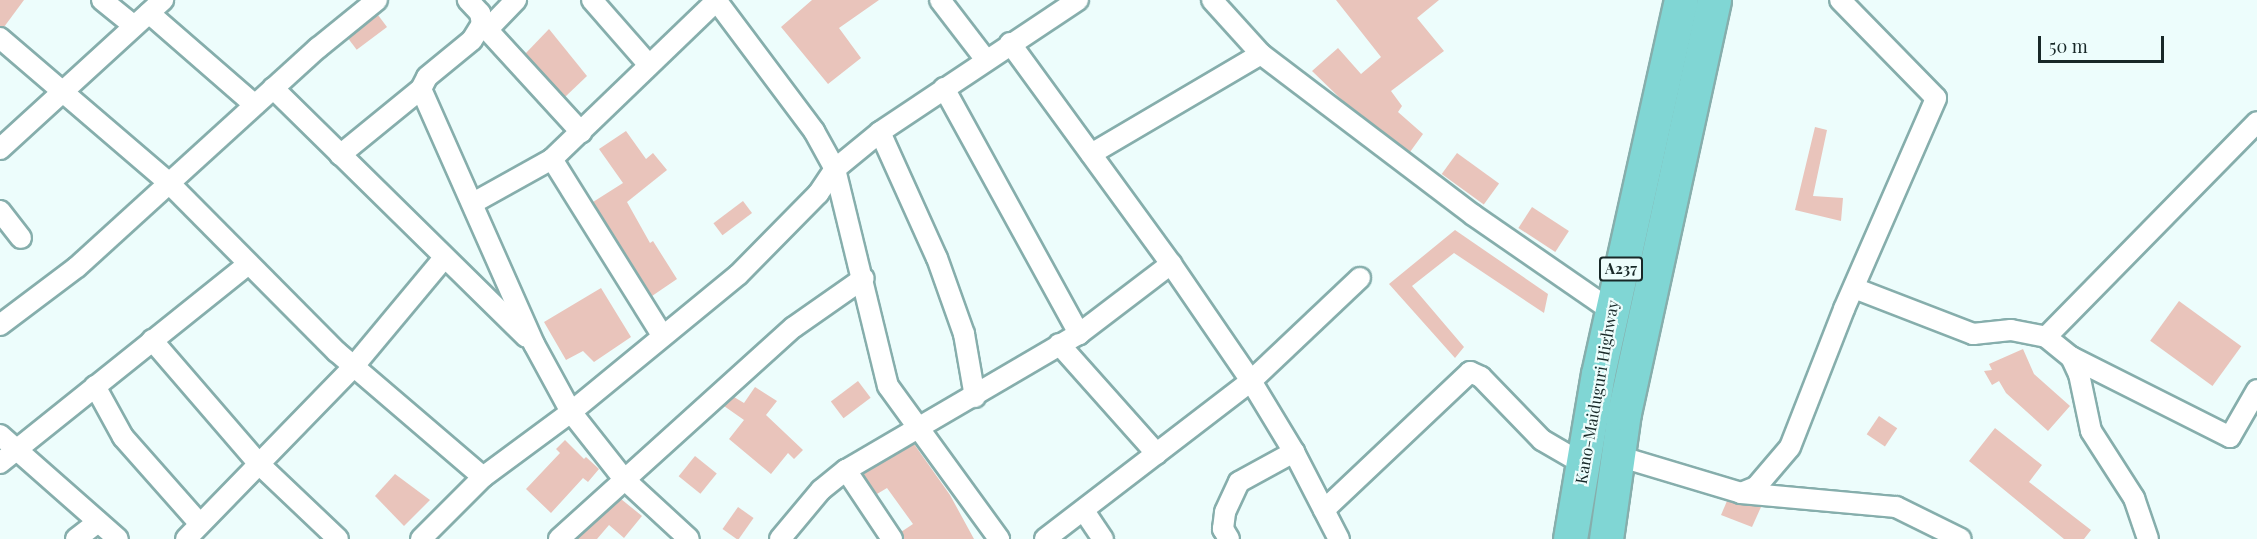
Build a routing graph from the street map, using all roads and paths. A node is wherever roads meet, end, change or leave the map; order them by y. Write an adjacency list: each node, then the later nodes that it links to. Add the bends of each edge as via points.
1 (102, 0): 13 (street)
2 (377, 0): 20 (street)
3 (468, 0): 14 (street, via 480,13)
4 (516, 0): 14 (street)
5 (592, 0): 19 (street)
6 (717, 0): 19 (street); 32 (street, via 814,131)
7 (940, 0): 18 (street)
8 (1078, 0): 16 (street)
9 (1681, 0): 43 (highway, Kano-Maiduguri Highway / A237)
10 (1714, 0): 63 (highway, Kano-Maiduguri Highway / A237)
11 (1840, 0): 42 (street, via 1936,98)
12 (1219, 2): 17 (street)
13 (148, 13): 23 (street); 24 (street)
14 (484, 27): 22 (street, via 427,77); 26 (street)
15 (0, 38): 23 (street)
16 (1010, 43): 18 (street); 29 (street)
17 (1261, 54): 29 (street); 43 (street, via 1473,215)
18 (986, 60): 21 (street)
19 (649, 65): 26 (street)
20 (273, 88): 24 (street); 30 (street)
21 (944, 88): 27 (street); 45 (street)
22 (421, 89): 30 (street); 34 (street)
23 (63, 94): 28 (street); 33 (street)
24 (255, 105): 33 (street)
25 (2257, 122): 47 (street)
26 (581, 132): 31 (street)
27 (880, 132): 32 (street); 56 (street, via 937,258 964,334)
28 (0, 149)
29 (1091, 153): 38 (street)
30 (340, 155): 37 (street)
31 (552, 159): 34 (street); 46 (street)
32 (835, 169): 40 (street); 46 (street, via 818,194 738,275)
33 (169, 183): 39 (street); 44 (street, via 77,267)
34 (473, 203): 49 (street)
35 (0, 211): 36 (street)
36 (21, 237)
37 (444, 258): 49 (street); 52 (street)
38 (1171, 264): 45 (street); 53 (street)
39 (248, 265): 48 (street); 52 (street)
40 (864, 278): 58 (street, via 888,386); 69 (street, via 794,327)
41 (1360, 278): 53 (street)
42 (1854, 288): 47 (street, via 1973,334 2012,330); 70 (street, via 1790,447 1756,487)
43 (1612, 311): 66 (highway, Kano-Maiduguri Highway / A237)
44 (0, 325)
45 (1079, 334): 50 (street)
46 (662, 335): 57 (street)
47 (2046, 337): 51 (street)
48 (152, 340): 54 (street); 65 (street)
49 (534, 344): 57 (street)
50 (1059, 344): 56 (street); 62 (street)
51 (2071, 357): 55 (street, via 2230,437); 92 (street, via 2079,374 2091,431 2134,498)
52 (354, 366): 65 (street); 68 (street)
53 (1251, 381): 61 (street); 62 (street)
54 (95, 386): 60 (street); 74 (street, via 123,437)
55 (2257, 390)
56 (975, 397): 58 (street)
57 (571, 412): 68 (street); 69 (street)
58 (918, 430): 67 (street); 84 (street)
59 (0, 435): 60 (street)
60 (16, 450): 64 (street); 73 (street)
61 (1294, 452): 71 (street); 87 (street, via 1239,482 1225,512 1223,529)
62 (1157, 454): 72 (street)
63 (1618, 456): 70 (street); 90 (highway, Kano-Maiduguri Highway / A237)
64 (0, 463)
65 (258, 463): 74 (street); 78 (street)
66 (1585, 465): 71 (street, via 1542,440 1481,377 1470,372); 89 (highway, Kano-Maiduguri Highway / A237)
67 (846, 470): 82 (street, via 821,490); 83 (street)
68 (483, 477): 79 (street)
69 (624, 479): 80 (street); 81 (street)
70 (1741, 493): 91 (street, via 1896,507)
71 (1324, 510): 88 (street)
72 (1083, 511): 85 (street); 86 (street)
73 (98, 522): 75 (street); 76 (street)
74 (200, 524): 77 (street)
75 (76, 539)
76 (118, 539)
77 (186, 539)
78 (338, 539)
79 (421, 539)
80 (559, 539)
81 (689, 539)
82 (780, 539)
83 (892, 539)
84 (999, 539)
85 (1045, 539)
86 (1103, 539)
87 (1229, 539)
88 (1339, 539)
89 (1570, 539)
90 (1606, 539)
91 (1960, 539)
92 (2148, 539)

